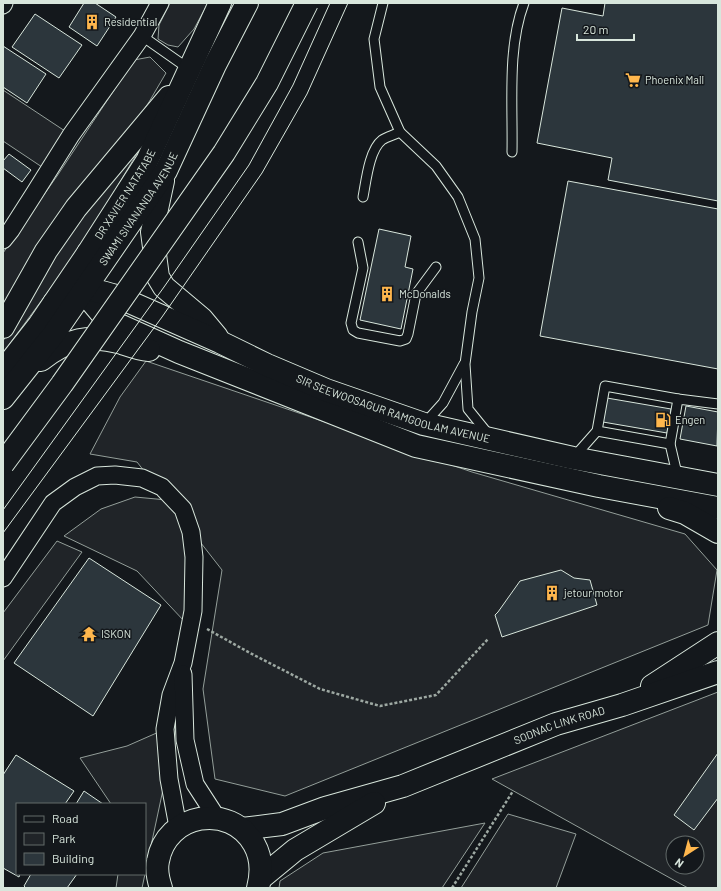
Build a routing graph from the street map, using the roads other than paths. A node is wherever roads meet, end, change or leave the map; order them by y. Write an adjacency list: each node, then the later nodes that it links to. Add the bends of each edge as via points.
1 (160, 3): 7 (street)
2 (220, 3): 8 (main road, DR XAVIER NATATABE)
3 (247, 3): 11 (main road, SWAMI SIVANANDA AVENUE, via 214,65)
4 (307, 3): 32 (main road, bridge, via 267,83 224,153)
5 (384, 3): 9 (lane, via 374,39 380,87)
6 (524, 3): 10 (lane, via 518,18 512,66)
7 (142, 36): 8 (lane); 13 (street, via 71,135)
8 (187, 73): 15 (main road, DR XAVIER NATATABE, via 147,161); 19 (main road, via 76,208 46,251)
9 (400, 132): 12 (lane, via 382,140 375,148); 22 (lane, via 436,166 458,197 475,239 480,278 472,312)
10 (512, 152)
11 (166, 170): 17 (main road, SWAMI SIVANANDA AVENUE); 20 (main road, via 152,232 158,277 164,287 202,319)
12 (363, 197)
13 (3, 240)
14 (358, 242): 16 (lane, via 362,268 351,323 353,330 358,333 400,341 406,339 416,294)
15 (88, 253): 17 (main road, via 83,268); 18 (main road, DR XAVIER NATATABE)
16 (436, 267)
17 (84, 289): 18 (main road, via 64,295); 20 (main road, SIR SEEWOOSAGUR RAMGOOLAM AVENUE, via 116,296); 21 (main road, via 101,313 117,324); 23 (main road, SWAMI SIVANANDA AVENUE, via 53,335)
18 (54, 303): 23 (main road, DR XAVIER NATATABE)
19 (3, 327)
20 (220, 342): 27 (main road, SIR SEEWOOSAGUR RAMGOOLAM AVENUE, via 326,390)
21 (179, 352): 23 (main road, via 139,349 103,338 81,339 63,345); 35 (main road, SIR SEEWOOSAGUR RAMGOOLAM AVENUE, via 416,446)
22 (465, 364): 27 (lane, via 443,403); 29 (lane, via 468,409)
23 (12, 373): 24 (main road, SWAMI SIVANANDA AVENUE)
24 (3, 398)
25 (678, 399): 26 (lane); 28 (lane, via 605,386); 30 (lane)
26 (718, 404)
27 (424, 424): 29 (main road, SIR SEEWOOSAGUR RAMGOOLAM AVENUE)
28 (597, 431): 30 (lane); 31 (lane)
29 (492, 440): 31 (main road, SIR SEEWOOSAGUR RAMGOOLAM AVENUE)
30 (670, 444): 33 (lane)
31 (573, 458): 33 (main road, SIR SEEWOOSAGUR RAMGOOLAM AVENUE)
32 (3, 464)
33 (678, 478): 34 (main road, SIR SEEWOOSAGUR RAMGOOLAM AVENUE)
34 (718, 485)
35 (599, 486): 36 (main road, SIR SEEWOOSAGUR RAMGOOLAM AVENUE); 37 (main road, via 685,513)
36 (718, 508)
37 (718, 532)
38 (3, 578): 40 (street, via 53,504 75,487 97,476 142,478 162,487 183,509 191,532 194,557 193,610)
39 (718, 642): 42 (main road)
40 (183, 663): 44 (street, via 185,740 195,784); 45 (street, via 171,695 165,729 169,779)
41 (718, 672): 42 (main road, SODNAC LINK ROAD)
42 (622, 705): 43 (main road, SODNAC LINK ROAD, via 556,724)
43 (403, 786): 46 (main road, SODNAC LINK ROAD, via 325,808 282,824); 47 (main road, SODNAC LINK ROAD, via 295,850)
44 (217, 818): 45 (main road, via 190,821); 46 (main road)
45 (178, 827): 48 (main road, via 161,848 157,875)
46 (242, 829): 47 (main road, via 258,851 261,864)
47 (259, 883)
48 (161, 888)

